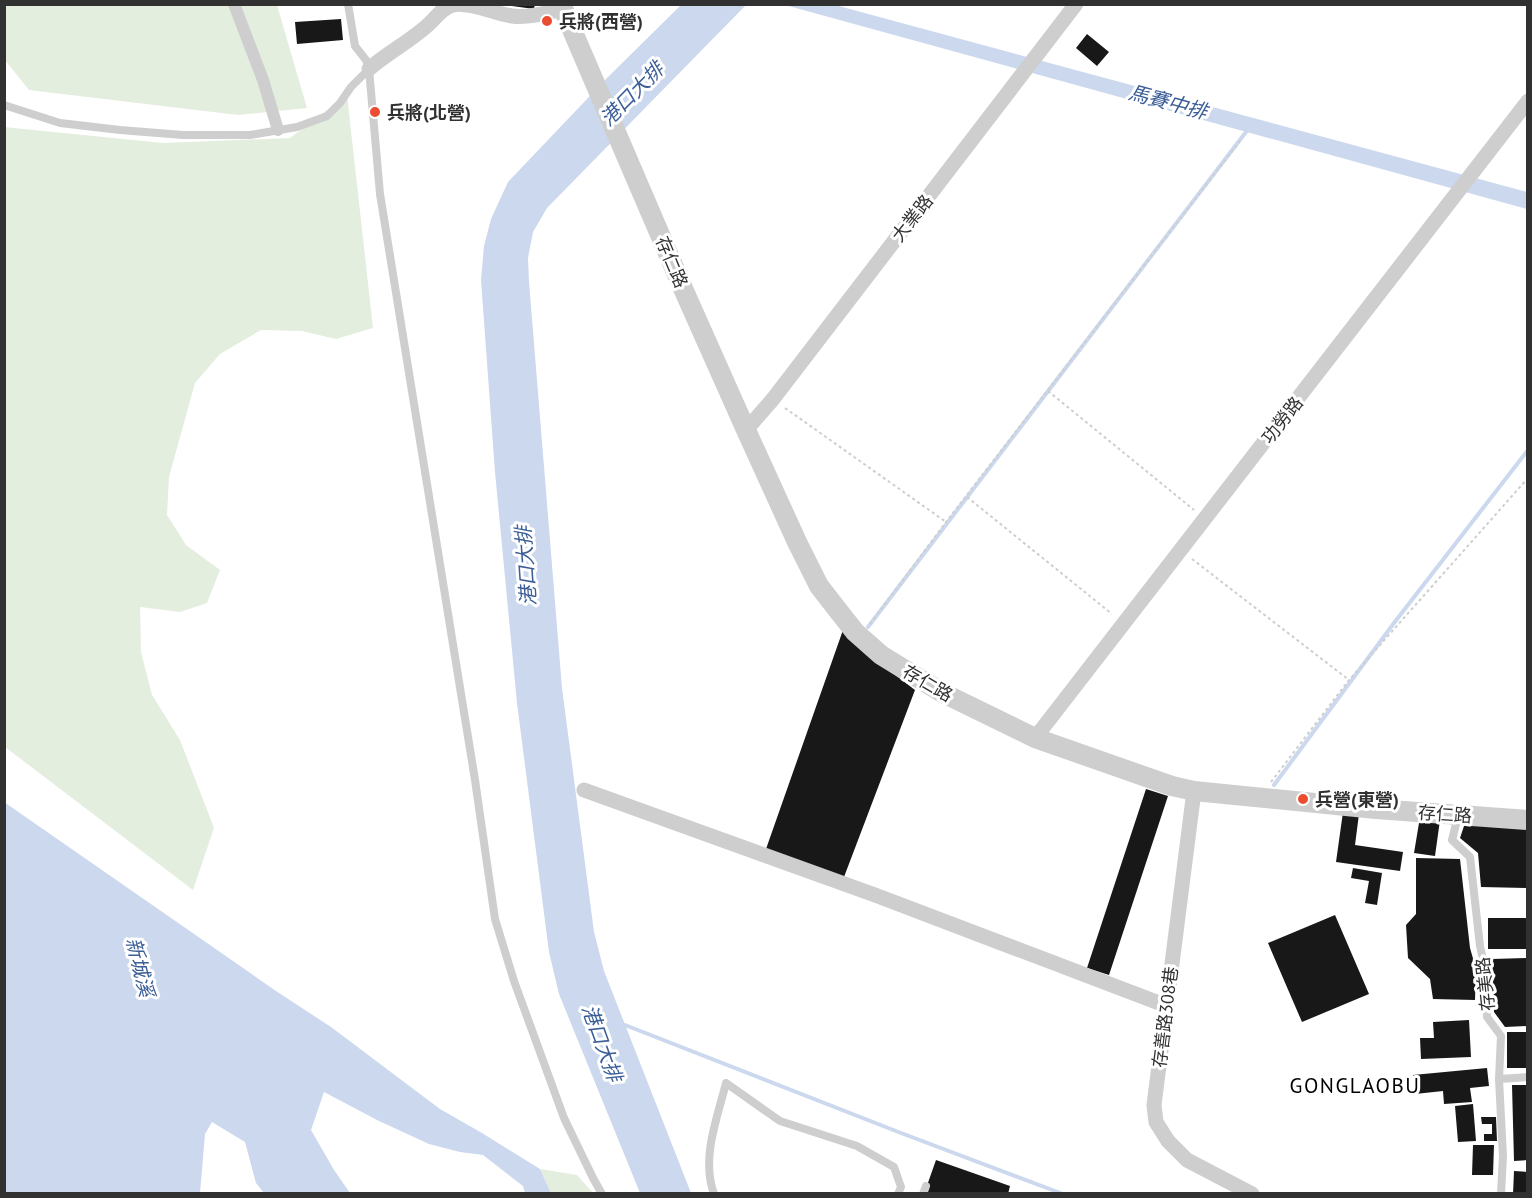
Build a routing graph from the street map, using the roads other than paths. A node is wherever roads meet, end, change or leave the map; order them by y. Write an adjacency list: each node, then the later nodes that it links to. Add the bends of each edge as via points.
1 (234, 4): 9 (street)
2 (348, 4): 6 (lane, via 355,46)
3 (1076, 4): 10 (street, 大業路)
4 (453, 5): 5 (street, via 524,17); 6 (street)
5 (561, 7): 10 (street, 存仁路)
6 (369, 69): 9 (lane, via 327,116); 19 (lane, via 380,194 495,920 564,1118)
7 (1527, 101): 11 (street, 功勞路)
8 (4, 105): 9 (lane, via 60,123 120,130 250,135)
9 (278, 130)
10 (746, 430): 11 (street, 存仁路, via 819,586 855,632 881,655 941,692)
11 (1035, 738): 13 (street, 存仁路)
12 (584, 790): 16 (street)
13 (1194, 791): 14 (street, 存仁路); 16 (street, 存善路308巷)
14 (1458, 815): 15 (street, 存仁路); 18 (lane, 存美路, via 1452,840 1470,857 1486,973 1487,1017 1501,1036)
15 (1527, 820)
16 (1167, 1006): 22 (street, 存善路308巷, via 1154,1105 1156,1122 1187,1160)
17 (1527, 1077): 18 (lane)
18 (1499, 1079): 23 (lane, 存美路)
19 (602, 1194)
20 (714, 1194): 21 (lane, via 709,1154 726,1083 780,1121 857,1146 894,1167 901,1187)
21 (898, 1194)
22 (1252, 1194)
23 (1501, 1194)

